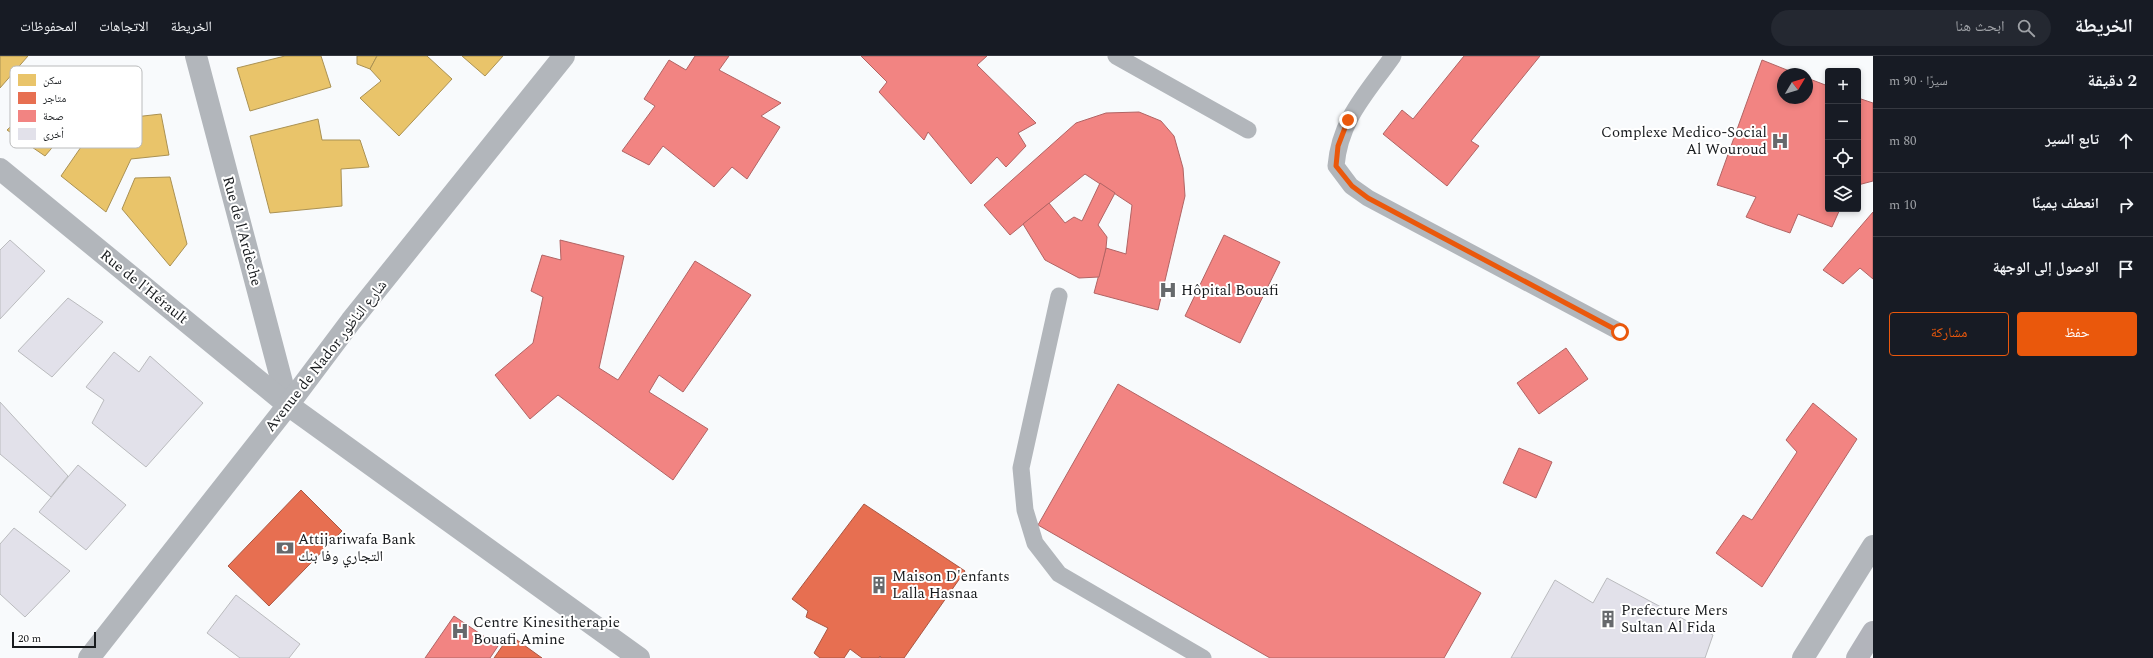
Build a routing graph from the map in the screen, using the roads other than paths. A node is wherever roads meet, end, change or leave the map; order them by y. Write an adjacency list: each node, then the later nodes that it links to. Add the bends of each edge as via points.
1 (196, 56): 9 (street, Rue de l'Ardèche)
2 (564, 56): 9 (street, Avenue de Nador شارع الناظور)
3 (1116, 56): 5 (lane)
4 (1394, 56): 8 (lane, via 1348,120 1338,146 1336,166 1352,186 1368,198)
5 (1248, 130)
6 (0, 169): 9 (street, Rue de l'Hérault)
7 (1059, 296): 14 (lane, via 1021,468 1025,510 1035,543 1059,574)
8 (1620, 332)
9 (288, 405): 12 (street, Avenue de Nador شارع الناظور); 13 (street, Rue de l'Hérault)
10 (1873, 546): 15 (street)
11 (1873, 632): 16 (main road)
12 (89, 658)
13 (639, 658)
14 (1203, 658)
15 (1803, 658)
16 (1857, 658)

